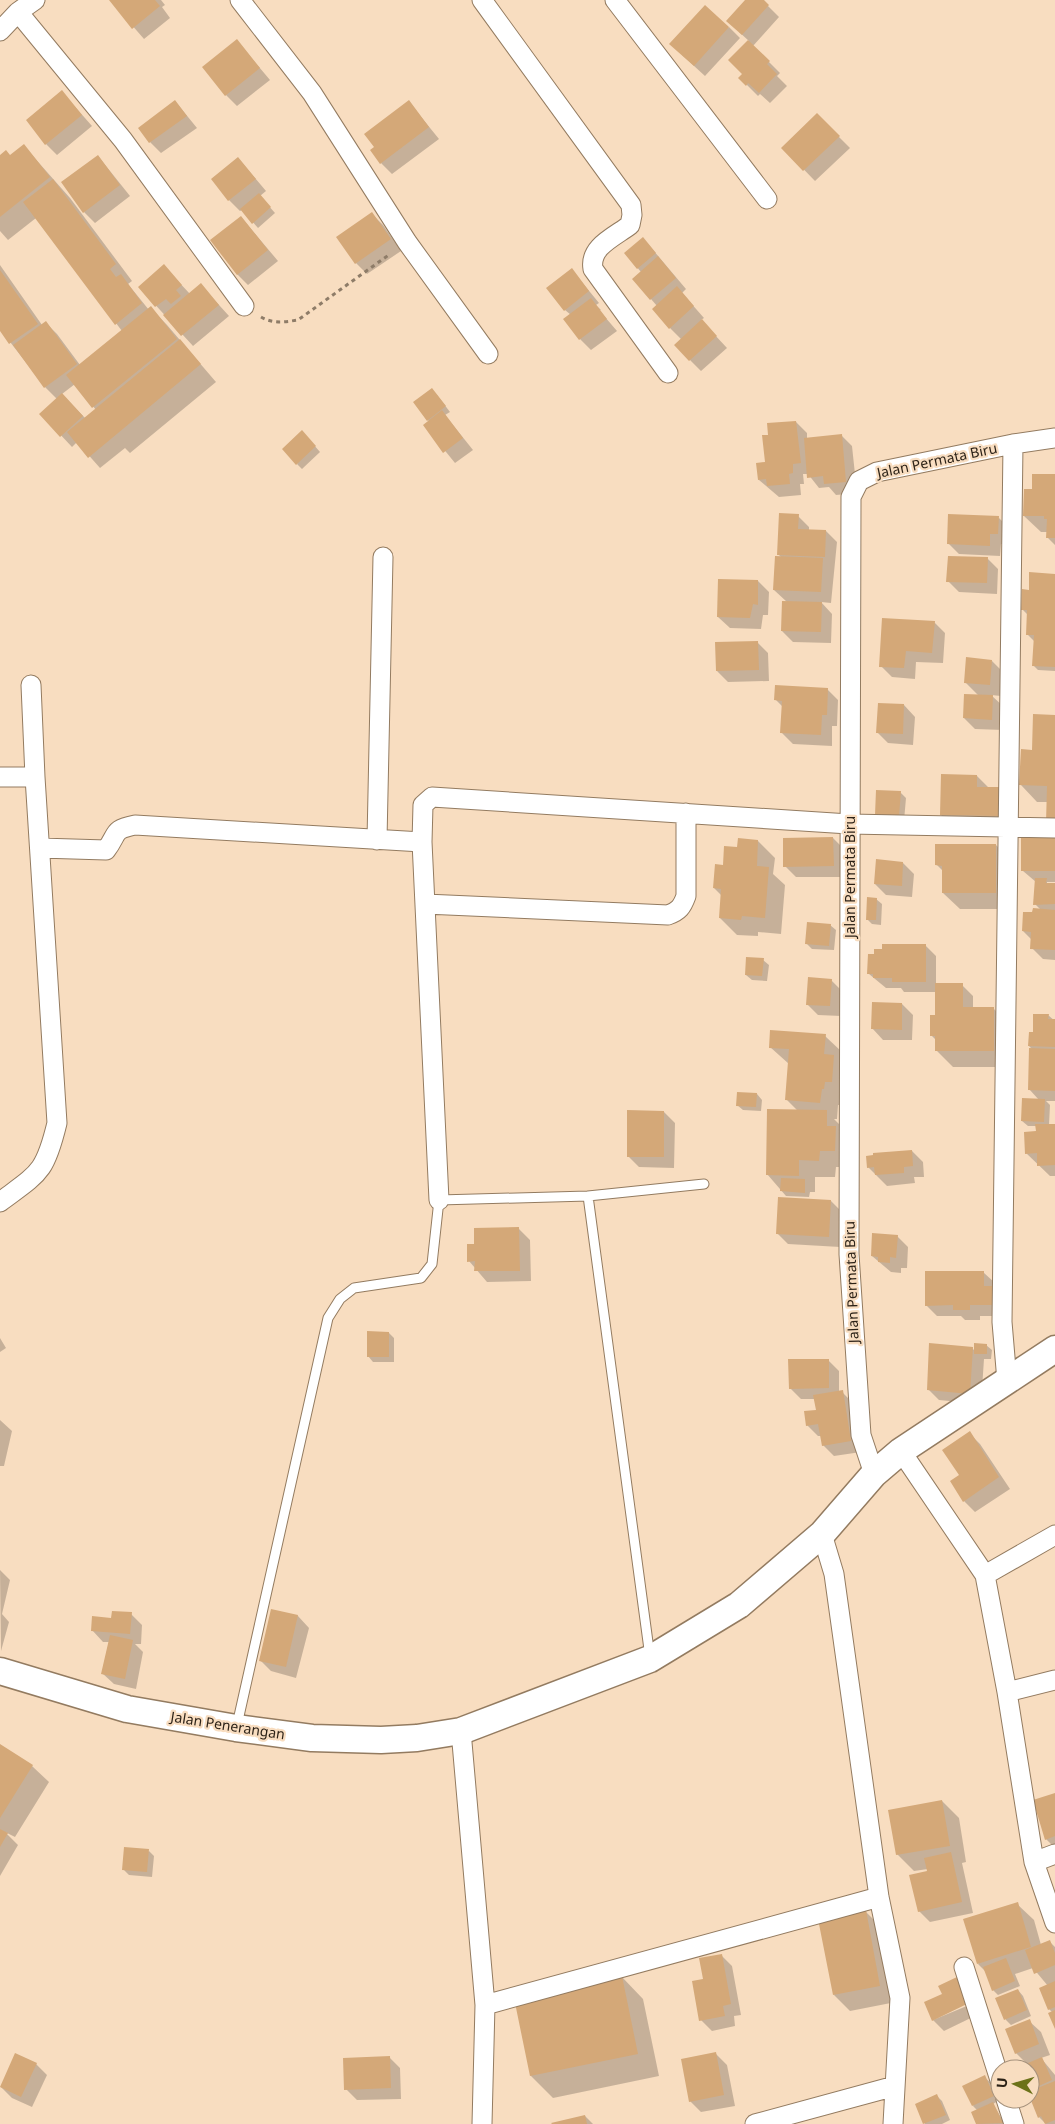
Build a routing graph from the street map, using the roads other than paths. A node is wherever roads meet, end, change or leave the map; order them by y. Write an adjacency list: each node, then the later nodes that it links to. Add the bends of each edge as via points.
1 (35, 0): 5 (street)
2 (240, 0): 9 (street, via 312,93 407,242)
3 (482, 0): 10 (street, via 630,205 630,225 594,251 593,269)
4 (615, 0): 7 (street)
5 (18, 12): 6 (street); 8 (street, via 123,140)
6 (0, 31)
7 (767, 199)
8 (244, 306)
9 (488, 354)
10 (668, 373)
11 (1055, 438): 12 (street, Jalan Permata Biru)
12 (1013, 444): 18 (street, Jalan Permata Biru, via 877,472 859,481 851,497); 19 (street)
13 (383, 557): 21 (street)
14 (31, 685): 16 (street)
15 (0, 777): 16 (street)
16 (35, 778): 23 (street)
17 (686, 813): 18 (street); 22 (street, via 432,797 422,805); 24 (street, via 686,896 677,912 668,915)
18 (849, 824): 19 (street); 32 (street, Jalan Permata Biru, via 848,1254 858,1411 861,1435)
19 (1007, 827): 20 (street); 30 (street, via 1002,1322)
20 (1055, 828)
21 (377, 840): 22 (street); 23 (street, via 136,825 115,832 113,842 106,850)
22 (422, 842): 24 (street)
23 (40, 848): 28 (street, via 57,1123 48,1159 38,1174)
24 (424, 904): 27 (street)
25 (704, 1184): 26 (lane)
26 (588, 1196): 27 (lane); 36 (lane)
27 (439, 1200): 40 (lane, via 432,1264 421,1278 354,1288 340,1299 328,1318)
28 (0, 1202)
29 (1055, 1348): 30 (street, Jalan Penerangan)
30 (1007, 1382): 31 (street, Jalan Penerangan)
31 (901, 1451): 32 (street, Jalan Penerangan); 35 (street)
32 (874, 1474): 33 (street, Jalan Penerangan)
33 (822, 1534): 36 (street, Jalan Penerangan, via 739,1605); 44 (street, via 834,1574)
34 (1055, 1535): 35 (street)
35 (985, 1575): 39 (street)
36 (650, 1659): 41 (street, Jalan Penerangan)
37 (0, 1671): 40 (street, Jalan Penerangan, via 127,1709)
38 (1055, 1680): 39 (street)
39 (1008, 1692): 43 (street)
40 (236, 1728): 41 (street, Jalan Penerangan, via 312,1738 381,1740)
41 (461, 1731): 47 (street)
42 (1055, 1854): 43 (street)
43 (1034, 1862): 45 (street)
44 (880, 1897): 47 (street); 49 (street, via 900,1998)
45 (1055, 1923)
46 (964, 1967): 48 (street)
47 (485, 2005): 51 (street)
48 (993, 2059)
49 (894, 2086): 52 (street); 53 (street)
50 (1009, 2109): 54 (street)
51 (482, 2124)
52 (755, 2124)
53 (893, 2124)
54 (1014, 2124)

